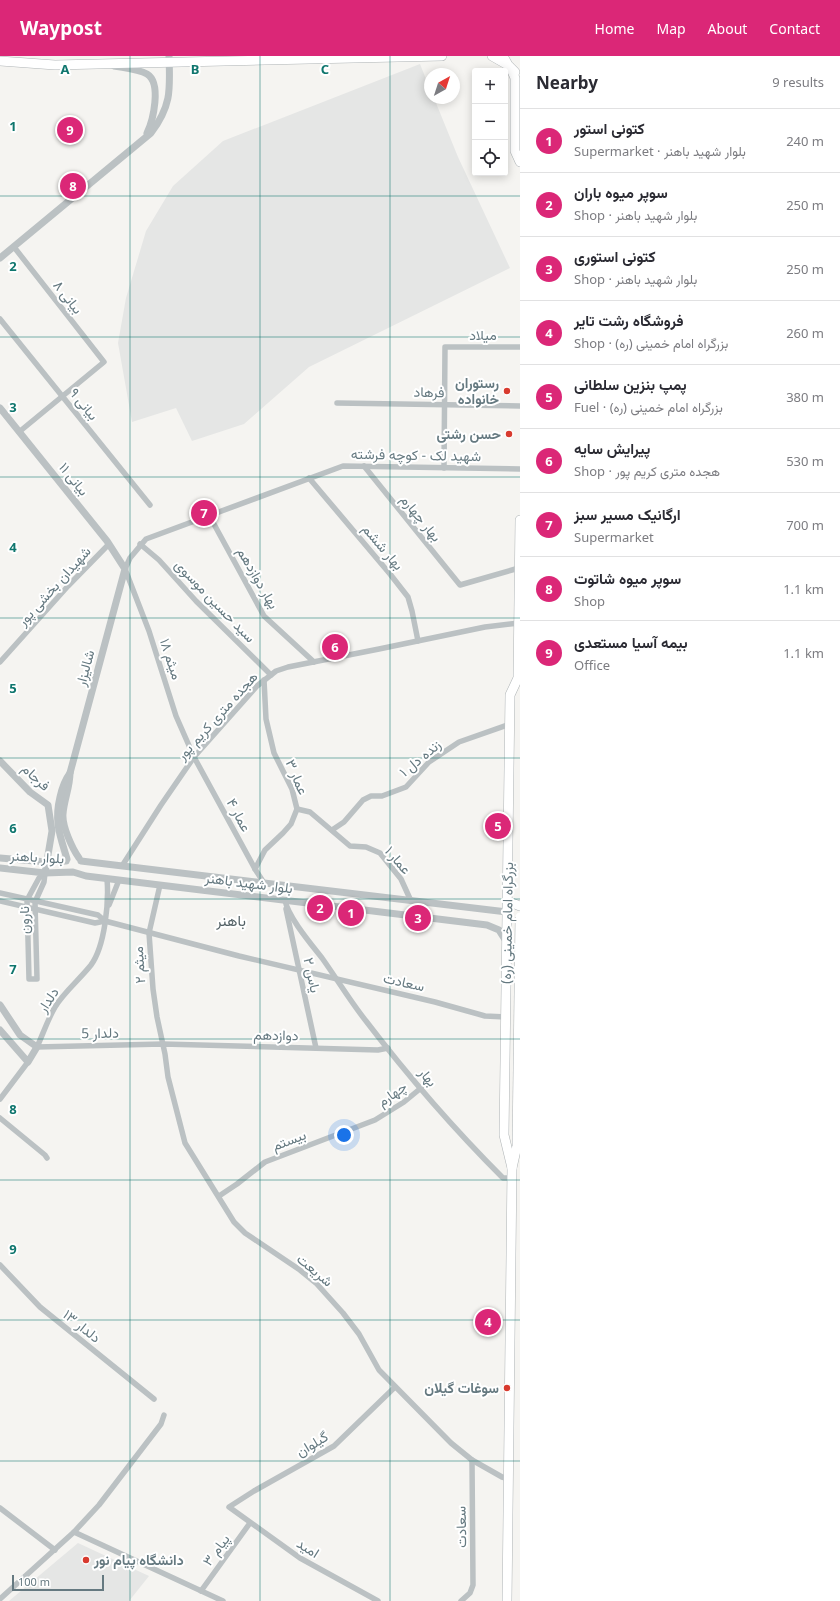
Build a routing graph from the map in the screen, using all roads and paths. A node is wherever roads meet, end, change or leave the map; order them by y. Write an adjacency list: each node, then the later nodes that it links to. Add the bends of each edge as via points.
1 (442, 56): 4 (highway)
2 (492, 56): 8 (highway)
3 (503, 56): 8 (highway)
4 (169, 59): 7 (highway); 9 (street, via 168,103 157,125)
5 (49, 60): 6 (highway); 7 (highway)
6 (0, 61)
7 (106, 64): 9 (street, via 146,74 153,80 153,113)
8 (515, 72): 10 (highway, via 515,152)
9 (144, 139): 11 (street)
10 (520, 162)
11 (14, 246): 12 (street); 15 (street, بیانی ۸, via 104,362)
12 (0, 258)
13 (0, 319): 15 (street, بیانی ۹)
14 (520, 347): 17 (street, میلاد, via 445,347)
15 (63, 396): 20 (street); 25 (street, بیانی ۹)
16 (337, 403): 17 (street, فرهاد)
17 (445, 405): 18 (street, فرهاد); 22 (street)
18 (520, 406)
19 (0, 408): 20 (street, بیانی ۱۱)
20 (19, 432): 28 (street, بیانی ۱۱)
21 (364, 466): 22 (street, شهید لک - کوچه فرشته); 24 (street, شهید لک - کوچه فرشته, via 343,466); 30 (street, بهار چهارم, via 460,585)
22 (444, 468): 23 (street, شهید لک - کوچه فرشته)
23 (520, 468)
24 (309, 478): 26 (street, شهید لک - کوچه فرشته); 33 (street, بهار ششم, via 408,597)
25 (150, 505)
26 (209, 515): 29 (street, شهید لک - کوچه فرشته, via 166,530); 35 (street, بهار دوازدهم, via 264,616)
27 (520, 520): 30 (highway, بزرگراه امام خمینی (ره))
28 (109, 544): 31 (street, بیانی ۱۱); 34 (street, شهیدان بخشی پور)
29 (140, 544): 31 (street, شهید لک - کوچه فرشته); 36 (street, سید حسین موسوی, via 160,560 202,607)
30 (519, 568): 32 (highway, بزرگراه امام خمینی (ره))
31 (125, 569): 40 (street, میثم ۱۸, via 149,631 176,716); 43 (street, شالیزار)
32 (519, 623): 33 (street, هجده متری کریم پور, via 485,627); 38 (highway, بزرگراه امام خمینی (ره))
33 (418, 641): 35 (street, هجده متری کریم پور)
34 (0, 662)
35 (314, 662): 36 (street, هجده متری کریم پور, via 288,667)
36 (271, 675): 37 (street, هجده متری کریم پور)
37 (264, 680): 40 (street, هجده متری کریم پور); 44 (street, عمار ۳, via 266,719 274,753 292,789)
38 (519, 680): 39 (highway, بزرگراه امام خمینی (ره), via 510,694)
39 (510, 724): 45 (street, زنده دل ۱, via 459,742 429,762 406,786 382,796 371,796 362,800 344,822); 64 (highway, بزرگراه امام خمینی (ره))
40 (194, 757): 50 (street, هجده متری کریم پور); 52 (street, عمار ۴)
41 (0, 761): 42 (street, فرجام, via 30,792)
42 (48, 805): 43 (street); 49 (street, فرجام, via 52,832)
43 (61, 808): 47 (street, شالیزار, via 65,827); 48 (street, شالیزار, via 57,819)
44 (297, 809): 45 (street, عمار ۱, via 310,812); 52 (street, عمار ۳, via 291,824 265,850)
45 (332, 830): 63 (street, عمار ۱, via 350,846 366,847 380,853 400,879)
46 (0, 858): 49 (street, بلوار باهنر)
47 (80, 859): 48 (street, via 71,856); 50 (street, بلوار شهید باهنر); 53 (street, via 80,868)
48 (67, 860): 49 (street, بلوار باهنر); 53 (street, via 67,868)
49 (46, 862): 54 (street, فرجام)
50 (122, 866): 57 (street, بلوار شهید باهنر)
51 (0, 868): 54 (street, بلوار باهنر)
52 (255, 869): 57 (street, عمار ۴)
53 (73, 872): 54 (street, بلوار باهنر); 55 (street, بلوار شهید باهنر)
54 (45, 873): 61 (street, نارون, via 39,878); 65 (street, نارون)
55 (107, 879): 56 (street, بلوار شهید باهنر); 71 (street)
56 (119, 880): 58 (street, بلوار شهید باهنر); 71 (street)
57 (264, 883): 60 (street, بلوار شهید باهنر)
58 (160, 885): 66 (street, بلوار شهید باهنر); 77 (street, میثم ۲)
59 (0, 894): 61 (street)
60 (369, 896): 63 (street, بلوار شهید باهنر); 70 (street)
61 (27, 900): 65 (street); 68 (street, نارون)
62 (0, 901): 68 (street)
63 (411, 901): 72 (street, بلوار شهید باهنر); 73 (street)
64 (507, 901): 67 (highway); 72 (highway, بزرگراه امام خمینی (ره))
65 (35, 902): 69 (street, نارون); 75 (street, via 98,915)
66 (285, 904): 70 (street, بلوار شهید باهنر); 79 (street, یاس ۲); 80 (street, بهار)
67 (520, 906)
68 (27, 908): 69 (street); 69 (street, نارون, via 29,979 37,978)
69 (35, 909): 75 (street, via 95,923)
70 (368, 910): 73 (street, بلوار شهید باهنر)
71 (107, 911): 75 (street, دلدار)
72 (507, 912): 74 (highway); 76 (highway, بزرگراه امام خمینی (ره))
73 (409, 915): 78 (street, بلوار شهید باهنر, via 491,925 502,932)
74 (520, 916): 76 (highway); 96 (highway, بزرگراه امام خمینی (ره), bridge, via 517,1146)
75 (105, 921): 77 (street, سعادت); 87 (street, دلدار, via 99,952 55,1006)
76 (507, 924): 78 (highway, بزرگراه امام خمینی (ره))
77 (149, 933): 79 (street, سعادت); 86 (street, میثم ۲, via 153,989)
78 (506, 944): 81 (highway, بزرگراه امام خمینی (ره))
79 (298, 969): 80 (street, سعادت); 88 (street, یاس ۲)
80 (336, 978): 84 (street, سعادت, via 485,1016); 89 (street, بهار)
81 (506, 1003): 83 (highway); 84 (highway, بزرگراه امام خمینی (ره))
82 (0, 1005): 87 (street, via 20,1035)
83 (520, 1007)
84 (506, 1017): 96 (highway, بزرگراه امام خمینی (ره), via 504,1135)
85 (0, 1030): 90 (street)
86 (163, 1044): 87 (street, دلدار 5); 88 (street, دوازدهم); 98 (street, شریعت, via 168,1077 185,1143)
87 (37, 1047): 90 (street, دلدار)
88 (316, 1048): 89 (street, دوازدهم)
89 (388, 1048): 91 (street, بهار)
90 (28, 1062): 92 (street, دلدار)
91 (421, 1088): 94 (street, چهارم); 97 (street, بهار, via 503,1178)
92 (0, 1099)
93 (0, 1118): 95 (street)
94 (375, 1120): 98 (street, بیستم, via 265,1162)
95 (47, 1158)
96 (512, 1168): 97 (highway, بزرگراه امام خمینی (ره))
97 (512, 1178): 104 (highway, بزرگراه امام خمینی (ره))
98 (219, 1196): 100 (street, شریعت, via 234,1222 245,1233 316,1283 343,1313 359,1334 379,1370)
99 (0, 1265): 101 (street, دلدار ۱۳, via 40,1307)
100 (395, 1386): 103 (street, شریعت, via 451,1443); 105 (street, گیلوان, via 334,1446)
101 (154, 1399)
102 (164, 1415): 108 (street, via 161,1424 99,1505)
103 (472, 1460): 104 (street, شریعت); 114 (street, سعادت, via 474,1574 470,1593)
104 (509, 1479): 115 (highway, بزرگراه امام خمینی (ره))
105 (229, 1507): 107 (street, امید)
106 (0, 1508): 109 (street)
107 (250, 1523): 110 (street, پیام ۳); 113 (street, امید, via 300,1558)
108 (74, 1532): 109 (street); 110 (street)
109 (55, 1550): 111 (street)
110 (201, 1591): 112 (street)
111 (0, 1599)
112 (222, 1601)
113 (378, 1601)
114 (461, 1601)
115 (507, 1601)

